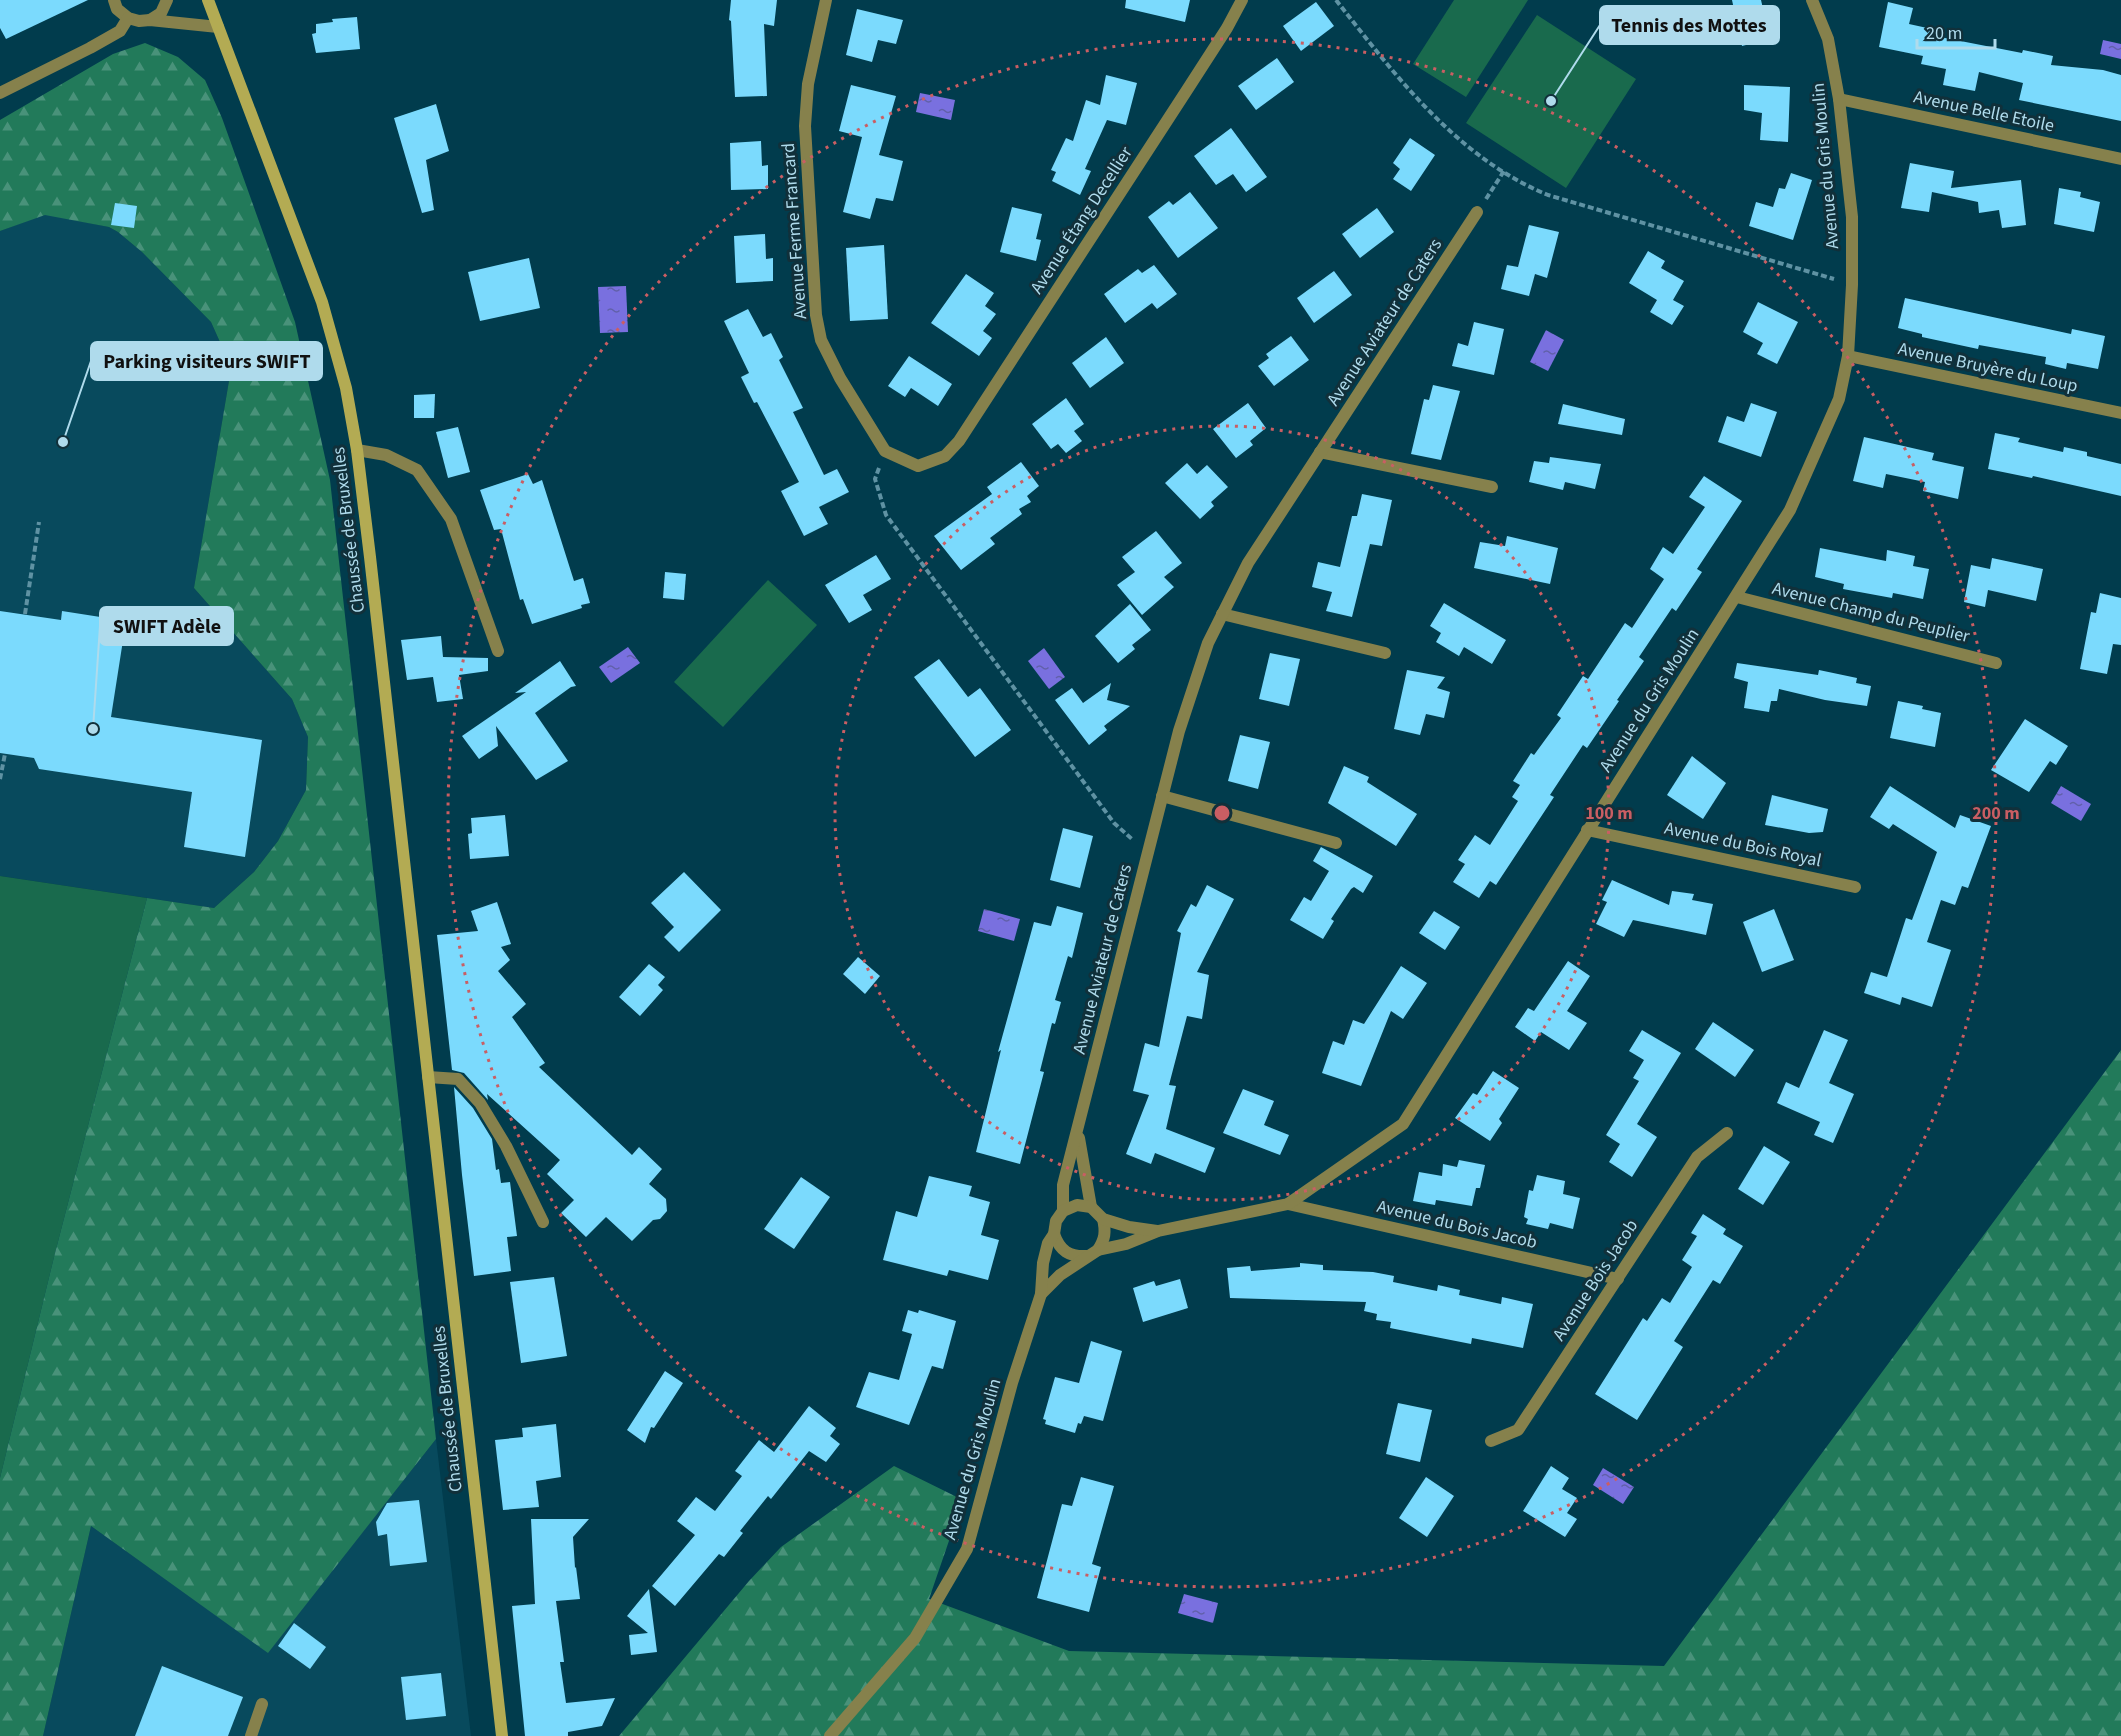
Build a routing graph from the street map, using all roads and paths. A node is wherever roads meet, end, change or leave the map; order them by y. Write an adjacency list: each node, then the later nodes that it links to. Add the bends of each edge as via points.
1 (114, 0): 8 (street, via 117,9)
2 (167, 0): 9 (street, via 161,13)
3 (208, 0): 10 (main road, Chaussée de Bruxelles)
4 (826, 0): 20 (street, Avenue Ferme Francard, via 808,84 805,126 816,315 821,340)
5 (1242, 0): 20 (street, Avenue Étang Decellier, via 959,441 945,456 918,466)
6 (1336, 0): 14 (path, via 1389,68 1448,130)
7 (1812, 0): 12 (street, Avenue du Gris Moulin, via 1828,39)
8 (128, 18): 9 (street); 11 (street, via 120,31)
9 (150, 20): 10 (street)
10 (218, 27): 19 (main road, Chaussée de Bruxelles, via 322,302 346,388)
11 (0, 93)
12 (1839, 99): 13 (street, Avenue Belle Etoile); 16 (street, Avenue du Gris Moulin, via 1852,218)
13 (2121, 159)
14 (1504, 171): 15 (path); 16 (path, via 1548,195)
15 (1477, 212): 21 (street, Avenue Aviateur de Caters)
16 (1852, 285): 17 (street, Avenue du Gris Moulin)
17 (1848, 356): 18 (street, Avenue Bruyère du Loup); 24 (street, Avenue du Gris Moulin, via 1839,399 1790,510)
18 (2121, 413)
19 (357, 450): 27 (street, via 386,455 417,470 451,519); 37 (main road, Chaussée de Bruxelles)
20 (885, 451): 35 (path, via 875,479 886,515 1114,823)
21 (1320, 452): 22 (street); 26 (street, Avenue Aviateur de Caters, via 1248,562)
22 (1492, 487)
23 (39, 522): 25 (path)
24 (1737, 597): 29 (street, Avenue Champ du Peuplier); 33 (street, Avenue du Gris Moulin)
25 (25, 614)
26 (1222, 614): 28 (street); 32 (street, Avenue Aviateur de Caters, via 1192,687)
27 (498, 651)
28 (1385, 653)
29 (1996, 663)
30 (5, 754): 31 (path)
31 (0, 779)
32 (1162, 796): 34 (street); 35 (street, Avenue Aviateur de Caters)
33 (1587, 830): 36 (street, Avenue du Bois Royal); 40 (street, Avenue du Gris Moulin, via 1403,1124)
34 (1336, 843)
35 (1147, 852): 38 (street, Avenue Aviateur de Caters)
36 (1856, 887)
37 (428, 1077): 44 (street, via 458,1079 480,1103); 53 (main road, Chaussée de Bruxelles)
38 (1078, 1131): 41 (street, Avenue Aviateur de Caters); 42 (street, Avenue Aviateur de Caters, via 1063,1185)
39 (1727, 1134): 48 (street, Avenue Bois Jacob, via 1697,1156)
40 (1288, 1203): 45 (street, Avenue du Gris Moulin); 48 (street, Avenue du Bois Jacob)
41 (1091, 1207): 42 (street, via 1077,1205); 43 (street, Avenue du Gris Moulin)
42 (1063, 1211): 46 (street, Avenue du Gris Moulin)
43 (1103, 1219): 45 (street, Avenue du Gris Moulin); 47 (street, via 1104,1241)
44 (543, 1222)
45 (1158, 1231): 47 (street, Avenue du Gris Moulin)
46 (1054, 1234): 47 (street, via 1065,1253 1076,1257); 49 (street, Avenue du Gris Moulin, via 1043,1263)
47 (1093, 1253): 49 (street, Avenue du Gris Moulin, via 1060,1275)
48 (1618, 1279): 50 (street, Avenue Bois Jacob, via 1518,1430)
49 (1041, 1294): 54 (street, Avenue du Gris Moulin, via 1012,1383 967,1549 915,1638)
50 (1491, 1441)
51 (262, 1704): 52 (street)
52 (251, 1736)
53 (502, 1736)
54 (830, 1736)

